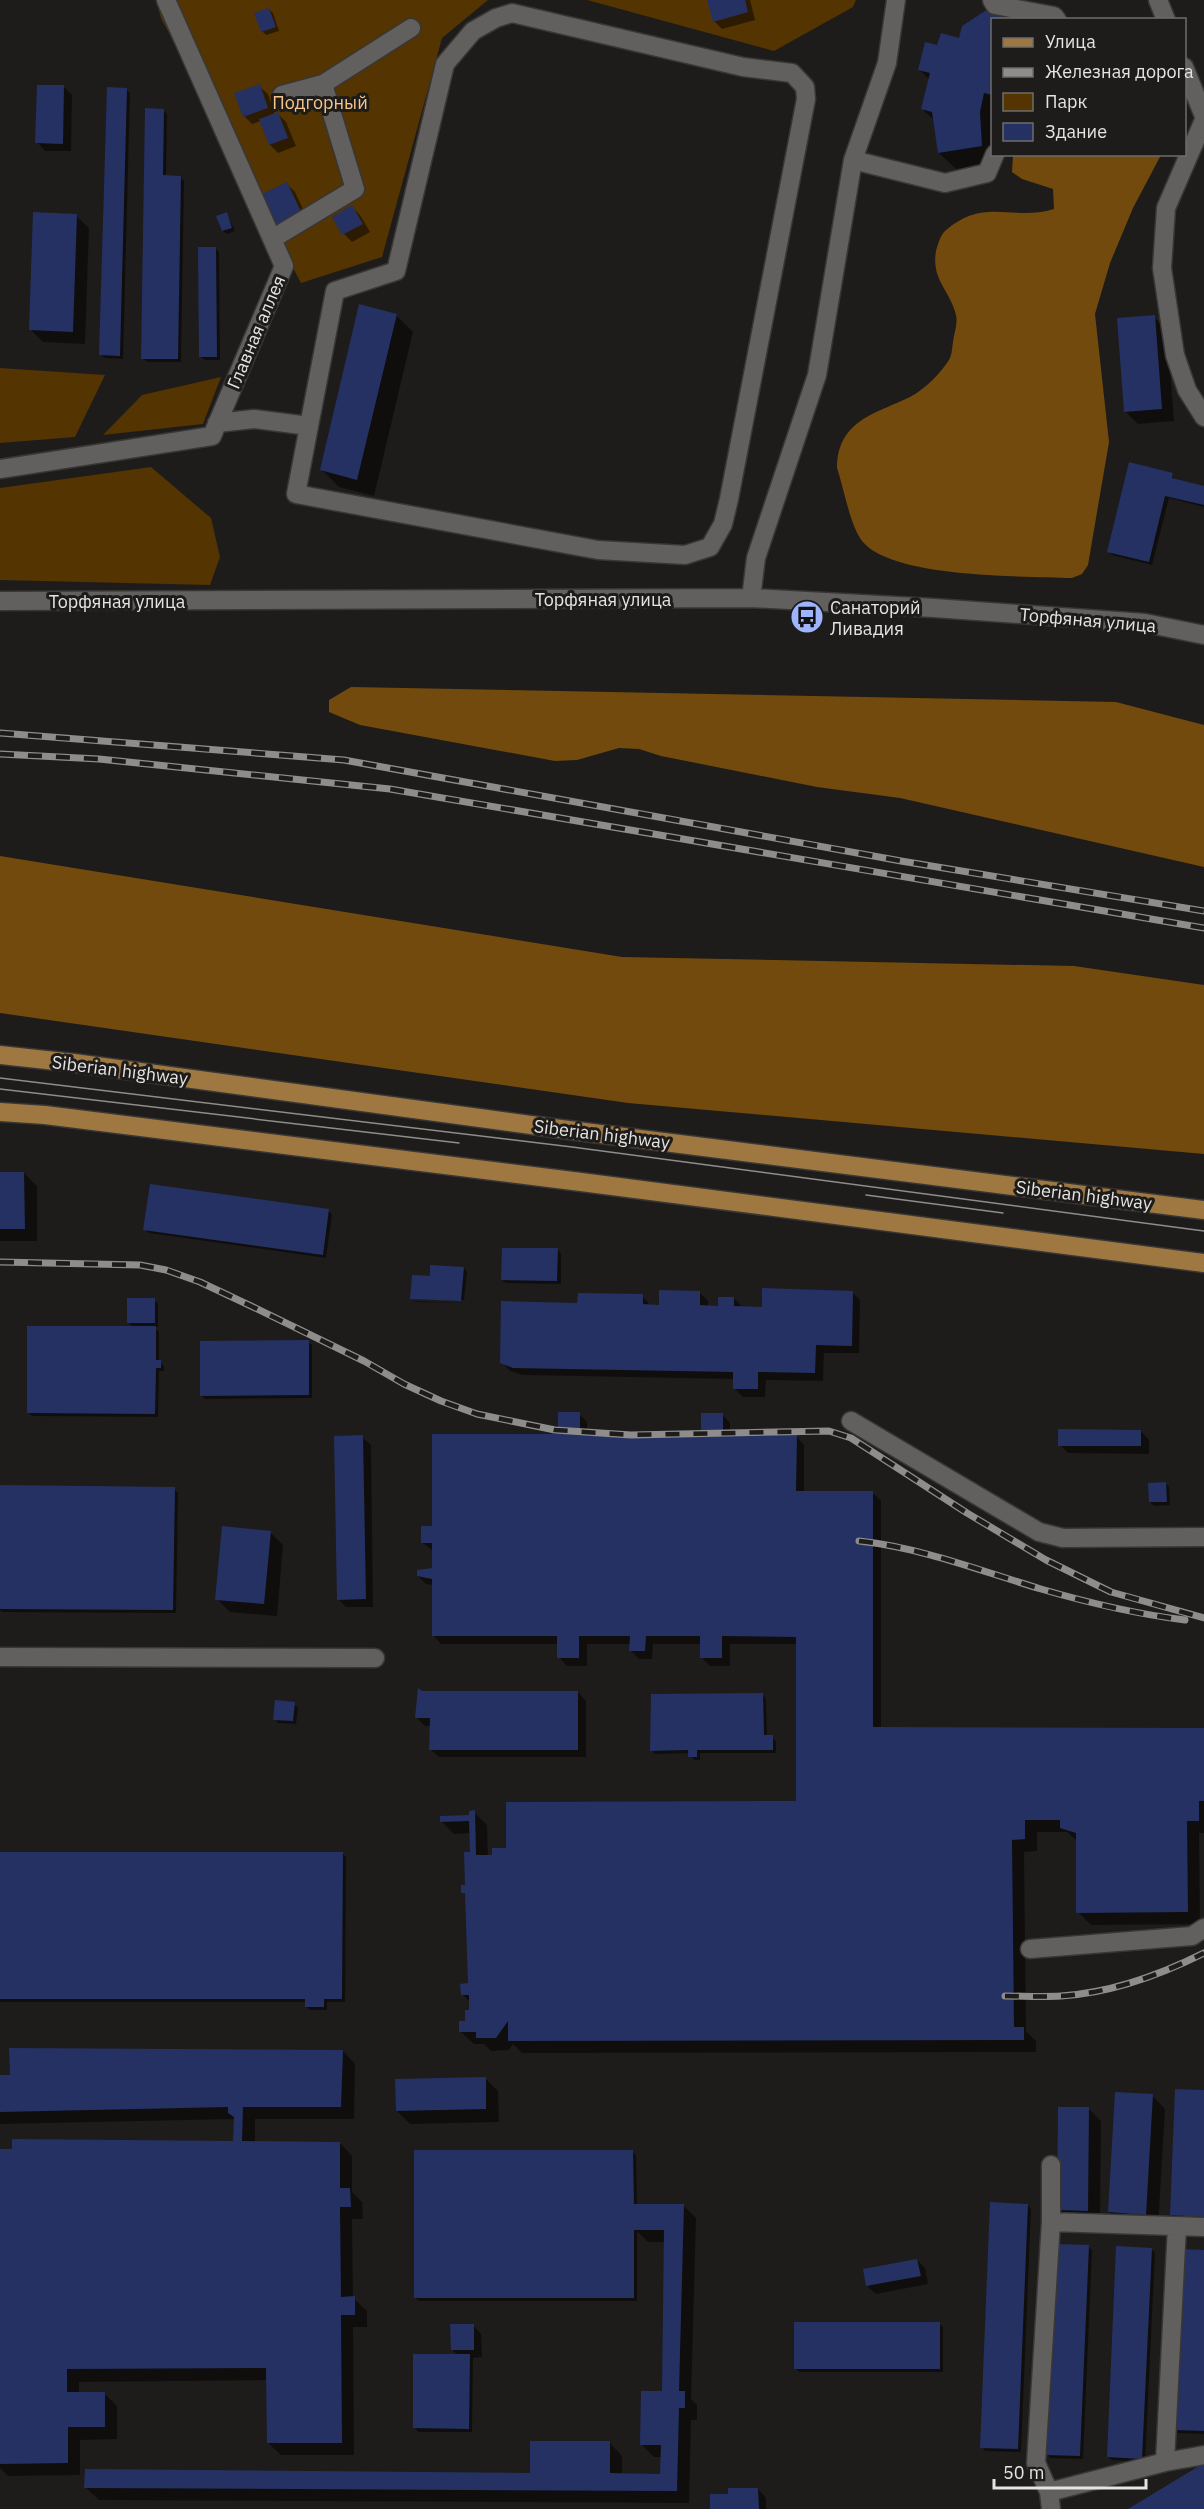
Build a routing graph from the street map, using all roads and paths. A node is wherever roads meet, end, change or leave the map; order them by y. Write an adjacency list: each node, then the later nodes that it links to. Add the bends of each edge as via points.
1 (166, 0): 14 (street, Главная аллея)
2 (896, 0): 13 (street, via 887,63)
3 (992, 0): 5 (street, via 995,5)
4 (1158, 0): 6 (street)
5 (1056, 18)
6 (1165, 18)
7 (411, 28): 9 (street)
8 (1186, 70): 11 (street)
9 (323, 84): 10 (street); 14 (street, via 355,189)
10 (282, 95)
11 (1204, 118): 15 (street, via 1166,208 1162,268 1175,355 1187,390)
12 (994, 156): 13 (street, via 987,173 945,183)
13 (853, 160): 19 (street, via 818,375 756,558)
14 (272, 239): 16 (street, Главная аллея, via 284,266)
15 (1204, 417)
16 (217, 423): 17 (street, via 254,419); 18 (street, via 212,436)
17 (309, 426): 17 (street, via 296,494 598,550 685,555 710,547 723,524 729,499 806,99 805,87 792,73 742,67 512,13 473,31 445,64 396,270 334,291)
18 (0, 469)
19 (751, 598): 20 (street, Торфяная улица); 21 (street, Торфяная улица, via 1145,623)
20 (0, 601)
21 (1204, 635)
22 (0, 1055): 24 (main road, Siberian highway)
23 (0, 1112): 25 (main road)
24 (1204, 1210)
25 (1204, 1263)
26 (851, 1421): 27 (street, via 1039,1532 1063,1538)
27 (1204, 1537)
28 (0, 1658): 29 (street)
29 (375, 1658)
30 (1204, 1928): 31 (street, via 1192,1936)
31 (1030, 1949)
32 (1051, 2165): 33 (street)
33 (1051, 2222): 34 (street); 38 (street, via 1036,2463)
34 (1177, 2226): 35 (street); 37 (street)
35 (1204, 2227)
36 (1204, 2455): 37 (street)
37 (1165, 2462): 38 (street)
38 (1050, 2500)

